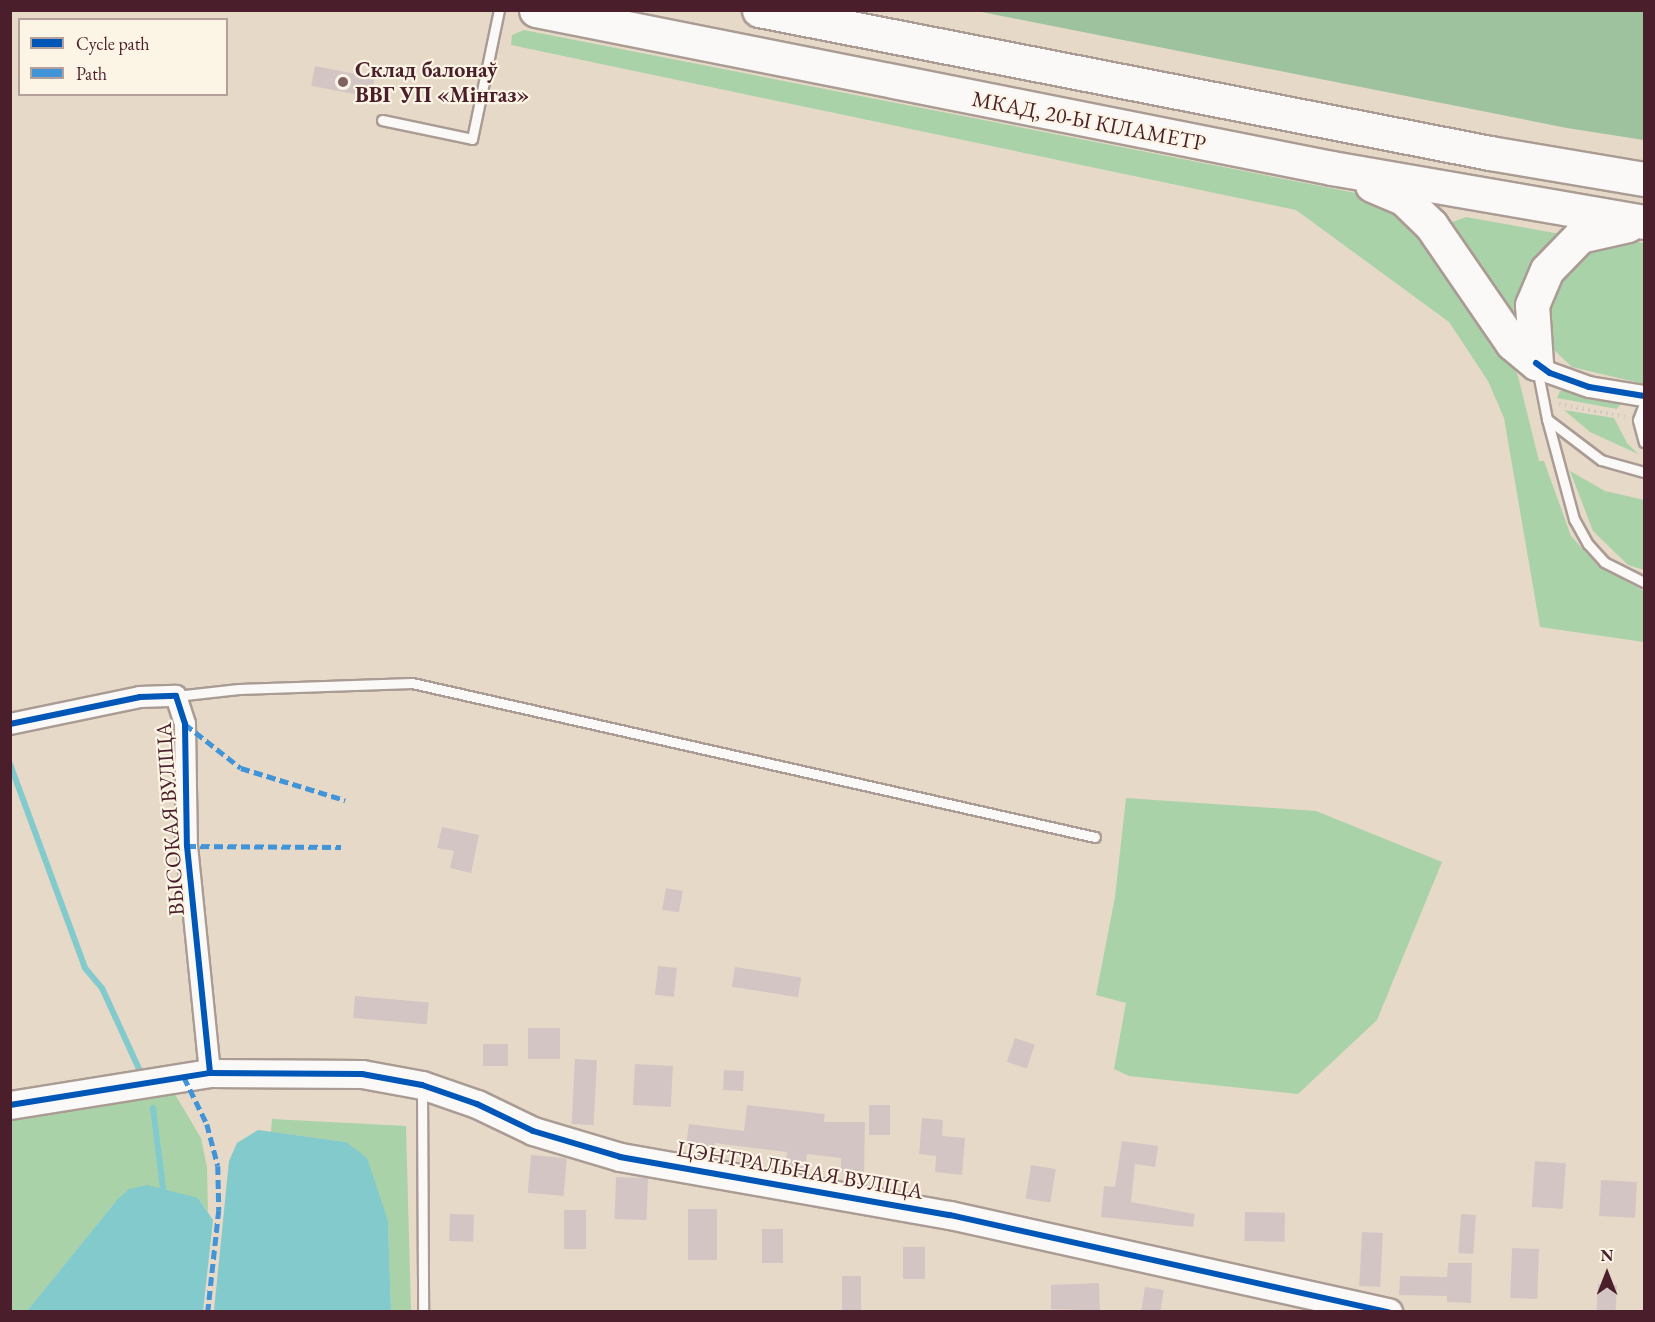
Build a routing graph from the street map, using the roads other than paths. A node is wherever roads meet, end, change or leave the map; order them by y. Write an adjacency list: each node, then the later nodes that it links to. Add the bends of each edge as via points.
1 (499, 10): 4 (lane, via 472,139)
2 (536, 10): 5 (highway, МКАД, 20-Ы КІЛАМЕТР)
3 (759, 10): 6 (highway, МКАД, 20-Ы КІЛАМЕТР, via 1490,153)
4 (382, 120)
5 (1332, 168): 7 (highway, МКАД, 20-Ы КІЛАМЕТР); 8 (highway, via 1403,198 1431,225 1512,343)
6 (1644, 179)
7 (1644, 223): 8 (highway, via 1580,236 1547,270 1532,305)
8 (1536, 363): 9 (street, via 1550,373 1589,387); 11 (lane)
9 (1644, 396)
10 (1644, 404): 12 (lane, via 1638,420)
11 (1547, 419): 13 (lane, via 1601,460); 14 (lane, via 1574,519 1588,544 1604,562)
12 (1644, 442)
13 (1644, 472)
14 (1644, 582)
15 (176, 696): 16 (street, ВЫСОКАЯ ВУЛІЦА, via 140,697); 17 (lane, via 238,688 412,683); 18 (street, ВЫСОКАЯ ВУЛІЦА, via 185,724 187,846)
16 (10, 724)
17 (1095, 837)
18 (210, 1073): 19 (street, ЦЭНТРАЛЬНАЯ ВУЛІЦА, via 362,1074); 20 (street, ЦЭНТРАЛЬНАЯ ВУЛІЦА)
19 (422, 1085): 21 (lane); 22 (street, ЦЭНТРАЛЬНАЯ ВУЛІЦА, via 477,1104 533,1131 620,1157 950,1215)
20 (10, 1105)
21 (423, 1311)
22 (1388, 1311)

